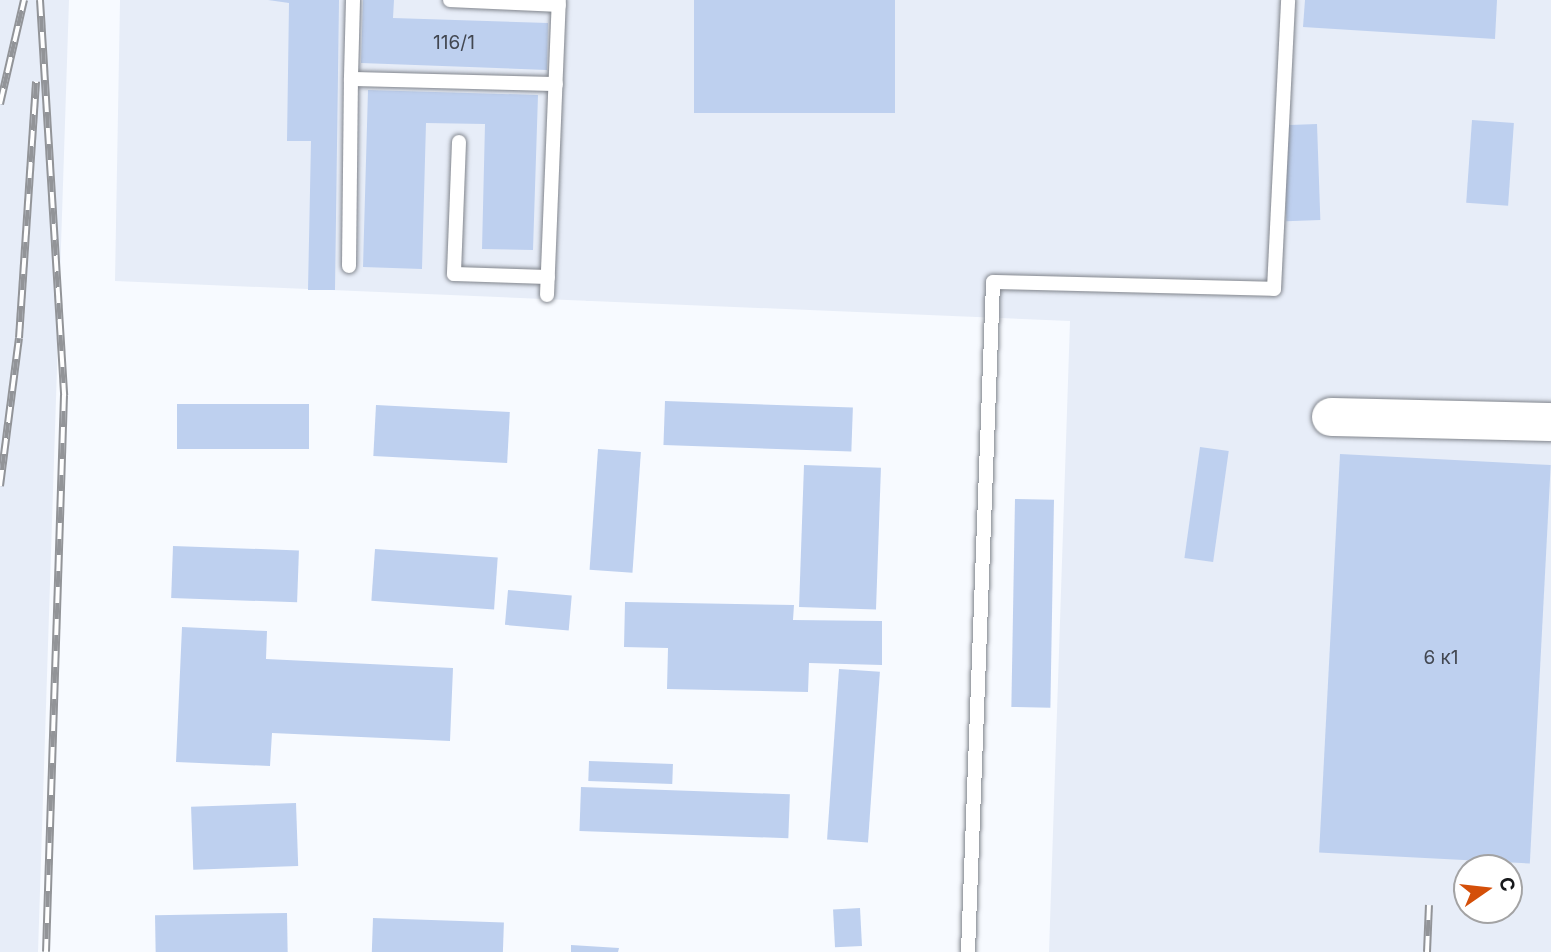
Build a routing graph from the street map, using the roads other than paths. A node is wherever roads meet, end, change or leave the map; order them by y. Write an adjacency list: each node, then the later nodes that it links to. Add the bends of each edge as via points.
1 (353, 0): 5 (lane)
2 (450, 0): 4 (lane)
3 (1287, 0): 13 (lane, via 1274,289 993,282)
4 (559, 3): 6 (lane)
5 (351, 79): 6 (lane); 8 (lane)
6 (556, 84): 9 (lane)
7 (459, 142): 9 (lane, via 454,274)
8 (349, 266)
9 (548, 276): 10 (lane)
10 (547, 295)
11 (1331, 417): 12 (street)
12 (1551, 422)
13 (968, 952)

